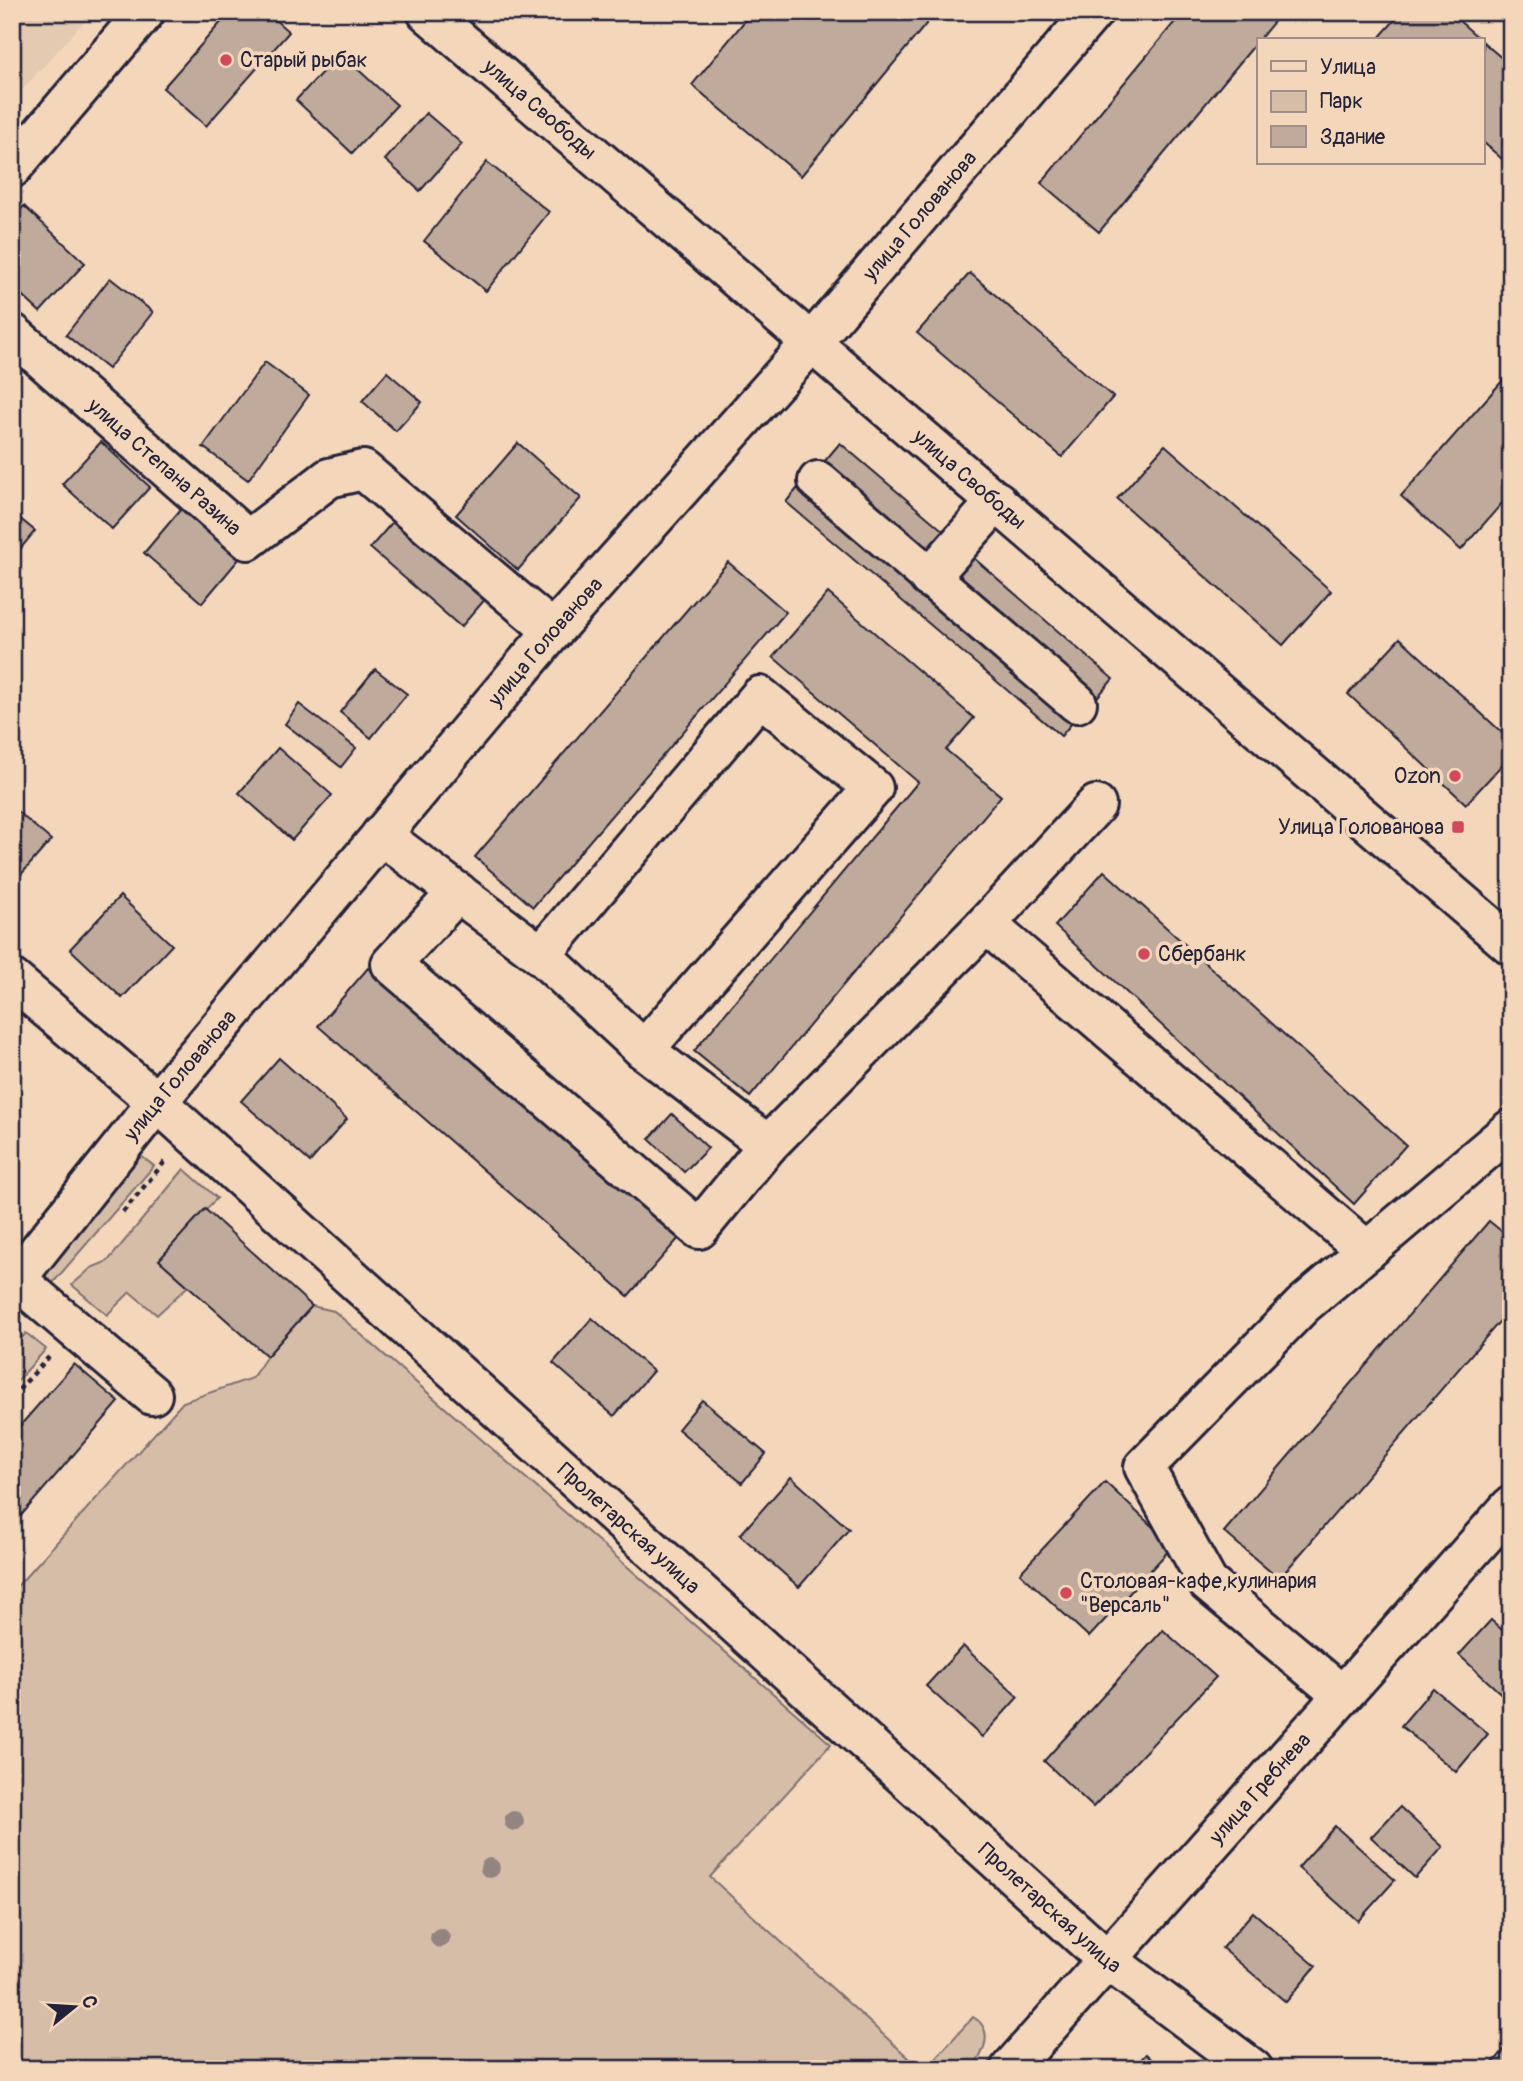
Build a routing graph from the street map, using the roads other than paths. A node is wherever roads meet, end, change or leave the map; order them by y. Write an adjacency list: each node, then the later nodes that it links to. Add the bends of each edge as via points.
1 (145, 12): 4 (street)
2 (1093, 12): 6 (street, улица Голованова)
3 (430, 13): 6 (street, улица Свободы)
4 (12, 168)
5 (12, 333): 10 (street, улица Степана Разина, via 248,540 329,478 363,470)
6 (811, 341): 8 (street, улица Свободы); 10 (street, улица Голованова)
7 (818, 481): 9 (street)
8 (997, 501): 9 (street); 16 (street, улица Свободы)
9 (929, 578): 11 (street)
10 (553, 631): 13 (street, улица Голованова)
11 (1077, 703)
12 (1096, 805): 15 (street)
13 (381, 835): 14 (street); 20 (street, улица Голованова)
14 (458, 892): 17 (street); 22 (street, via 391,964 699,1229)
15 (986, 924): 22 (street); 23 (street)
16 (1511, 945)
17 (541, 955): 19 (street); 19 (street, via 760,696 873,789)
18 (12, 979): 20 (street, Пролетарская улица)
19 (645, 1050): 22 (street)
20 (158, 1102): 24 (street, улица Голованова); 28 (street, Пролетарская улица)
21 (1511, 1129): 23 (street)
22 (768, 1145)
23 (1367, 1251): 27 (street, via 1303,1305 1144,1467 1208,1583)
24 (14, 1281): 25 (street)
25 (152, 1395)
26 (1511, 1506): 27 (street, улица Гребнева)
27 (1341, 1694): 28 (street, улица Гребнева)
28 (1105, 1958): 29 (street, улица Гребнева); 30 (street, Пролетарская улица)
29 (1010, 2069)
30 (1253, 2069)

